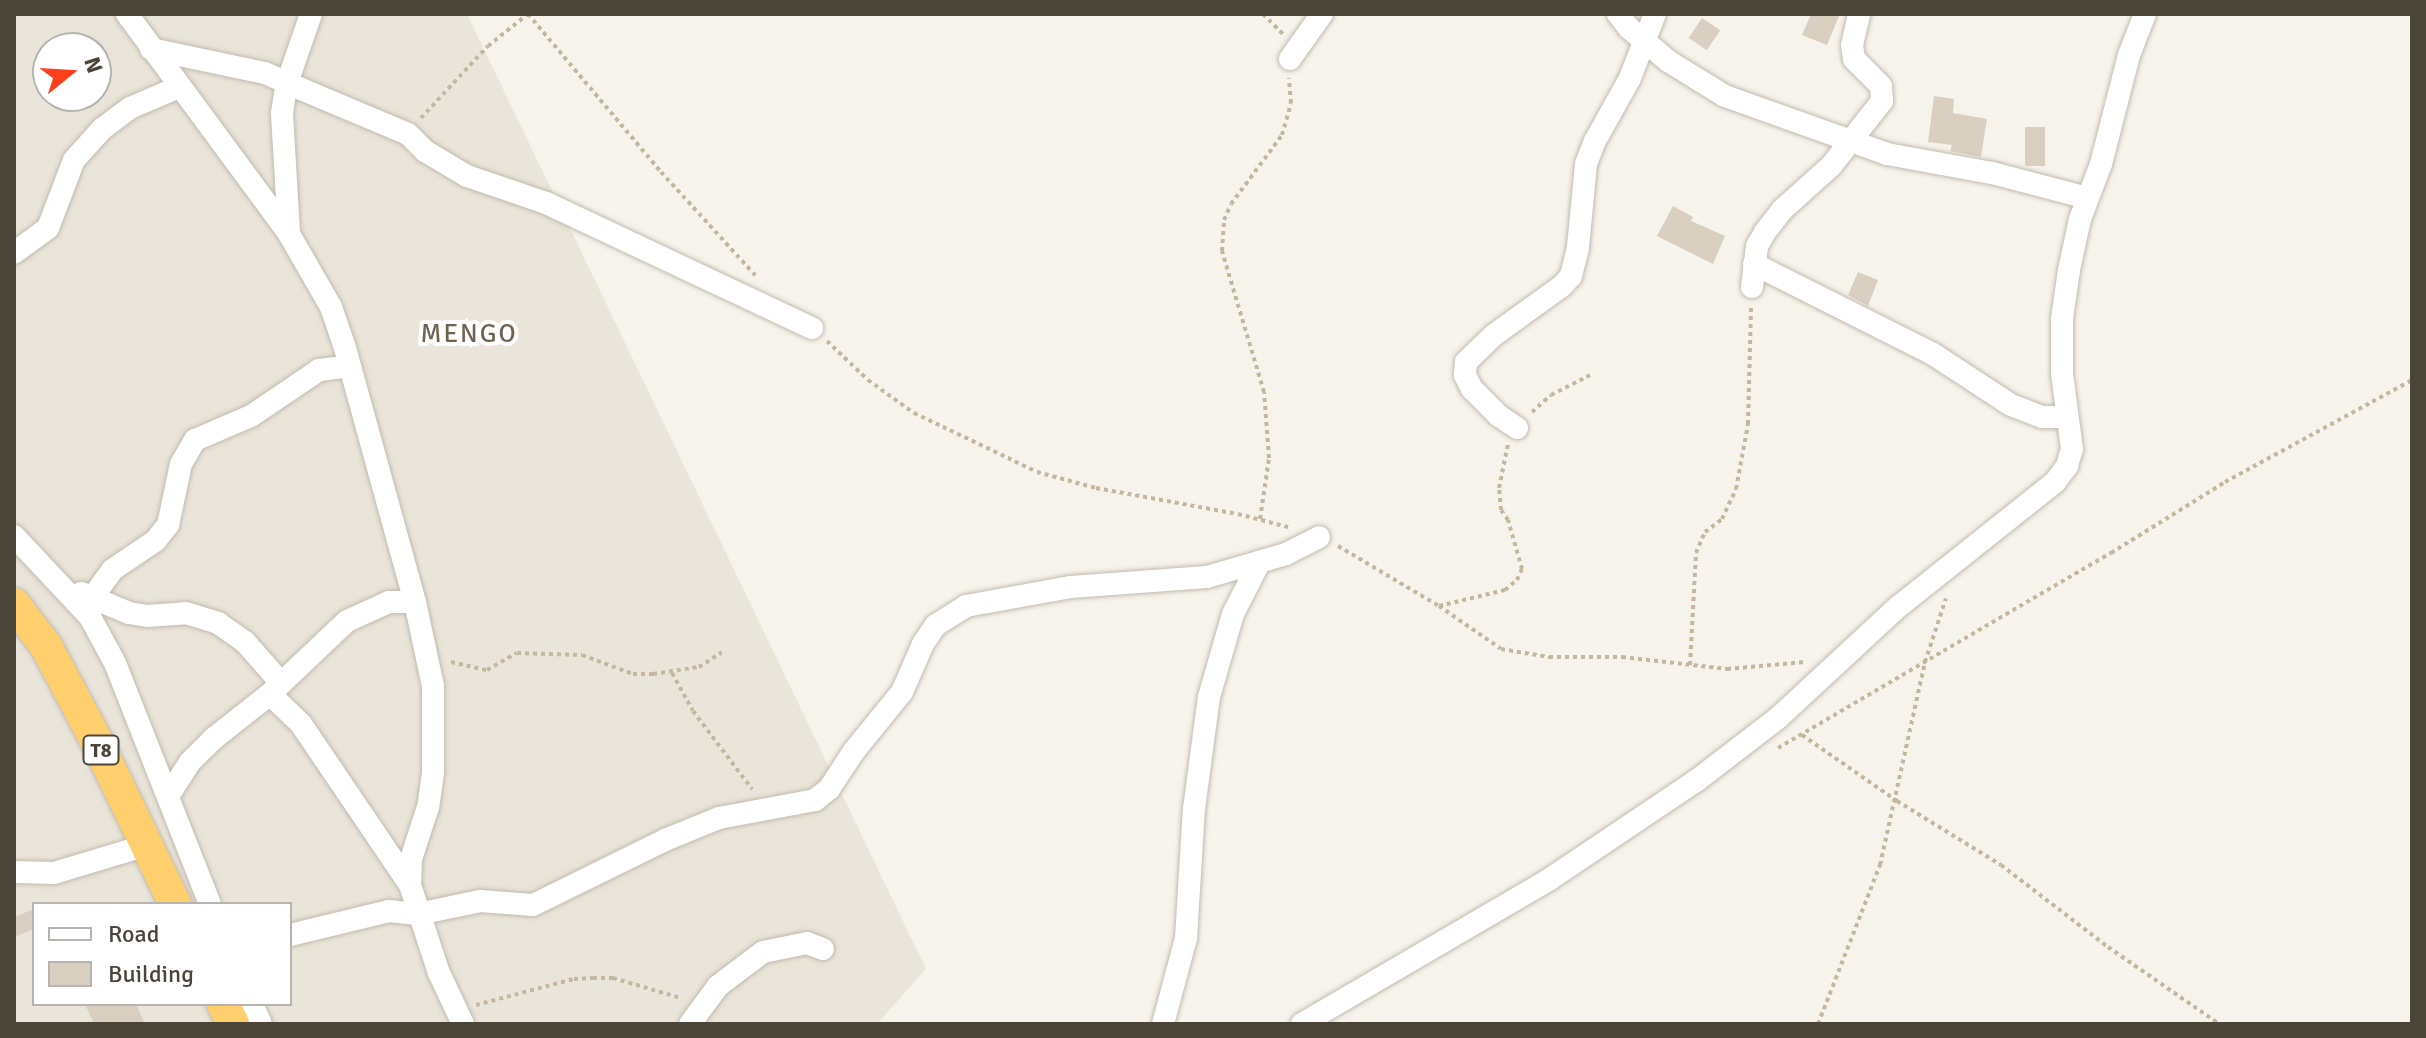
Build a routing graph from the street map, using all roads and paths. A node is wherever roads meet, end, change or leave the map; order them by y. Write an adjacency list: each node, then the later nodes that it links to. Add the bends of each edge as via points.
1 (127, 14): 11 (street)
2 (311, 14): 13 (street)
3 (528, 14): 15 (path, via 488,46); 21 (path, via 661,172)
4 (1263, 14): 12 (path)
5 (1322, 14): 12 (street)
6 (1618, 14): 10 (street)
7 (1655, 14): 10 (street)
8 (1859, 14): 16 (street, via 1854,59 1881,86 1882,101)
9 (2145, 14): 17 (street)
10 (1645, 43): 16 (street, via 1725,96); 28 (street, via 1586,164 1571,276 1466,362 1472,389)
11 (151, 49): 13 (street, via 265,73); 14 (street)
12 (1293, 54): 29 (path, via 1291,103 1282,135 1224,220 1222,251 1264,392 1269,458)
13 (287, 83): 15 (street); 18 (street, via 282,126)
14 (179, 87): 18 (street); 19 (street, via 130,108 92,139 74,160 48,228)
15 (408, 134): 23 (street, via 467,176 546,203)
16 (1850, 142): 17 (street); 20 (street, via 1782,210 1757,246)
17 (2087, 198): 27 (street, via 2062,319)
18 (289, 234): 24 (street, via 331,307)
19 (14, 253)
20 (1754, 264): 22 (street); 27 (street, via 1933,354 2011,405 2043,417)
21 (767, 286)
22 (1752, 287): 43 (path, via 1748,424 1736,489 1722,519 1705,532 1696,553)
23 (812, 328): 29 (path, via 895,401 1037,472 1140,498)
24 (350, 366): 35 (street, via 319,370 251,416 195,440 181,464 168,525 155,541 112,570); 36 (street)
25 (1590, 375): 28 (path, via 1551,395)
26 (2412, 380): 41 (path, via 2225,482)
27 (2065, 417): 65 (street, via 2072,449 2055,482 1898,607 1778,718 1617,837)
28 (1517, 428): 38 (path, via 1506,447 1499,488 1501,510 1522,569 1505,590)
29 (1260, 519): 31 (path)
30 (14, 536): 33 (street)
31 (1319, 537): 32 (street); 38 (path)
32 (1260, 561): 50 (street, via 1195,579 1112,582 1021,594 951,613 923,644 898,699 829,789 815,800); 64 (street, via 1233,614 1209,697 1194,809 1186,938)
33 (62, 584): 35 (street); 48 (street, via 90,617 115,663)
34 (1950, 589): 41 (path)
35 (92, 598): 45 (street, via 129,613 186,613 218,623 245,642)
36 (415, 602): 42 (street); 45 (street, via 389,602 347,621)
37 (14, 604): 51 (highway, T8, via 46,646)
38 (1439, 606): 43 (path, via 1501,649)
39 (722, 652): 44 (path, via 699,667)
40 (1809, 661): 43 (path, via 1727,669)
41 (1925, 662): 46 (path); 49 (path)
42 (429, 664): 44 (path, via 455,662 487,670 510,655 529,652 597,658 633,674); 53 (street, via 433,773 411,859)
43 (1690, 665)
44 (672, 673): 50 (path, via 718,747)
45 (275, 689): 48 (street, via 190,762); 53 (street)
46 (1802, 735): 47 (path); 49 (path)
47 (1776, 749)
48 (168, 796): 55 (street)
49 (1897, 801): 66 (path, via 1880,865); 67 (path, via 2001,865)
50 (772, 810): 56 (street, via 719,818 533,905 480,901)
51 (147, 845): 52 (street, via 54,873); 54 (highway, T8)
52 (14, 872)
53 (410, 885): 56 (street)
54 (174, 902)
55 (209, 902)
56 (418, 914): 57 (street, via 389,911); 61 (street)
57 (292, 935)
58 (823, 949): 59 (street, via 807,943 763,952)
59 (703, 1004): 61 (path, via 613,978 593,978 574,979); 63 (street)
60 (224, 1006): 62 (highway)
61 (458, 1016)
62 (233, 1024)
63 (690, 1024)
64 (1163, 1024)
65 (1302, 1024)
66 (1818, 1024)
67 (2219, 1024)

